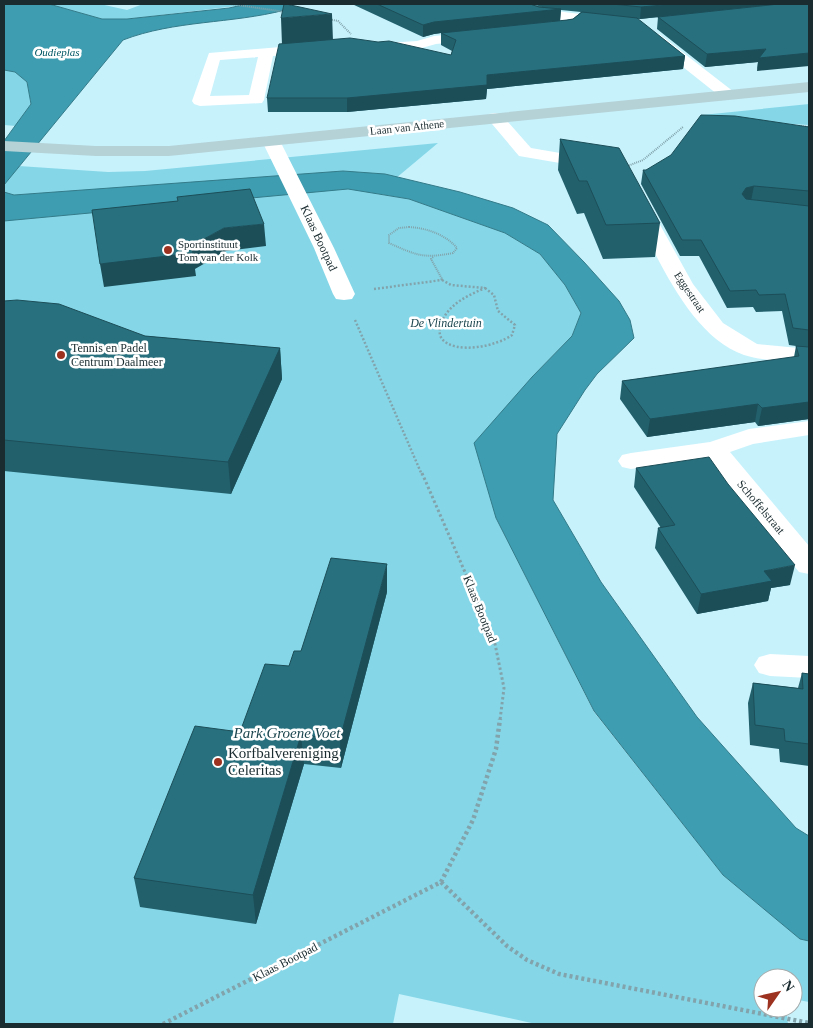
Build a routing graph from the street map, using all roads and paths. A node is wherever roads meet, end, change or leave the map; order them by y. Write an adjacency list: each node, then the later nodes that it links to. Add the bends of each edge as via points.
1 (232, 4): 3 (path)
2 (514, 4): 4 (street, via 539,13)
3 (284, 12)
4 (577, 18): 5 (street); 7 (street, via 566,27)
5 (622, 23)
6 (649, 24): 13 (street)
7 (547, 29)
8 (491, 35): 9 (street, via 378,48)
9 (359, 46)
10 (331, 47): 11 (street)
11 (266, 53): 11 (street, via 214,56 200,101 256,100)
12 (809, 87): 13 (street, Laan van Athene)
13 (728, 95): 14 (street, Laan van Athene)
14 (496, 118): 18 (street, Laan van Athene); 20 (street, via 525,152)
15 (685, 126): 20 (path, via 643,160)
16 (791, 126): 17 (path)
17 (809, 126)
18 (271, 141): 19 (street, Laan van Athene, via 149,152); 25 (street, Klaas Bootpad)
19 (4, 146)
20 (617, 169)
21 (634, 192): 26 (street, Eggestraat, via 683,285 715,328 752,350)
22 (433, 257): 22 (path, via 453,253 457,248 445,236 408,226 399,228 388,238 389,243 397,248); 23 (path, via 431,259)
23 (442, 280): 24 (path, via 448,284); 25 (path)
24 (485, 288): 24 (path, via 493,293 498,311 515,325 512,335 500,343 484,346 457,344 442,338 439,329 446,312)
25 (344, 294): 33 (path, Klaas Bootpad, via 494,639 504,688 496,749 473,820)
26 (809, 356)
27 (809, 428): 28 (street, via 749,437)
28 (714, 449): 29 (street); 30 (street, Schoffelstraat)
29 (632, 461)
30 (809, 565)
31 (770, 665): 32 (street)
32 (809, 667)
33 (441, 882): 34 (path, via 517,954 559,974); 35 (path, Klaas Bootpad)
34 (809, 1023)
35 (163, 1024)

